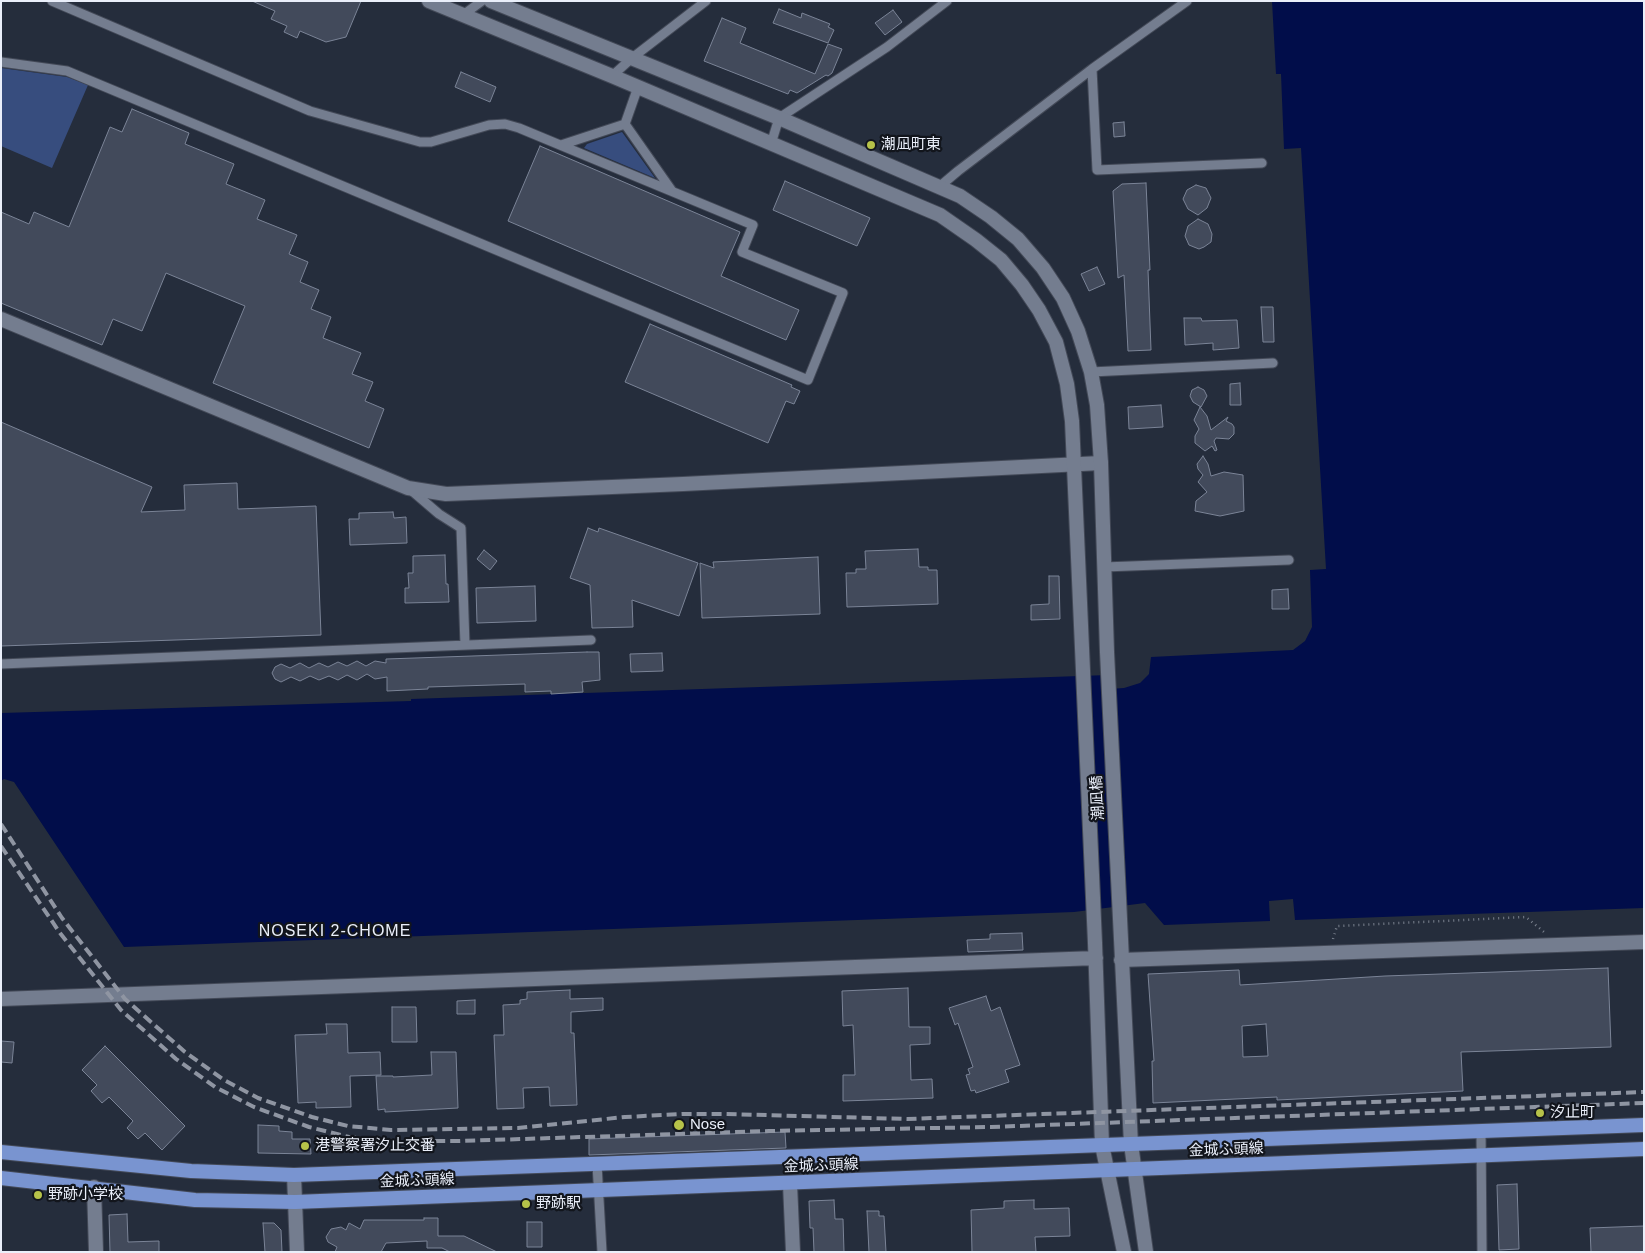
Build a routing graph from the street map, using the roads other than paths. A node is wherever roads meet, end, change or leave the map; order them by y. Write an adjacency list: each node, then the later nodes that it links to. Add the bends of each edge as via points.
1 (429, 1): 8 (street, 潮凪橋)
2 (482, 1): 8 (lane)
3 (491, 1): 9 (street, 潮凪橋)
4 (706, 1): 9 (lane)
5 (947, 1): 14 (lane, via 887,46)
6 (1187, 1): 11 (lane)
7 (54, 2): 17 (lane, via 319,114 420,142 505,124)
8 (463, 15): 12 (street, 潮凪橋)
9 (632, 58): 12 (lane); 14 (street, 潮凪橋)
10 (1, 62): 20 (lane, via 67,71 808,380 843,293 742,252 753,225)
11 (1092, 69): 18 (lane, via 1097,170); 19 (lane)
12 (612, 76): 13 (street, 潮凪橋)
13 (638, 87): 15 (lane); 16 (street, 潮凪橋)
14 (779, 118): 16 (lane); 19 (street, 潮凪橋)
15 (624, 124): 17 (lane); 20 (lane)
16 (771, 144): 25 (street, 潮凪橋, via 940,215 1000,260 1022,285 1056,342 1067,384)
17 (561, 145): 20 (lane)
18 (1262, 163)
19 (938, 187): 23 (street, 潮凪橋, via 960,196 991,217 1018,239 1043,268 1063,298)
20 (673, 192)
21 (1, 319): 26 (street)
22 (1273, 363): 23 (lane)
23 (1091, 372): 24 (street, 潮凪橋)
24 (1101, 463): 25 (street); 28 (street, 潮凪橋)
25 (1073, 465): 26 (street, via 446,494); 33 (street, 潮凪橋)
26 (408, 488): 30 (lane, via 461,528)
27 (1289, 560): 28 (lane)
28 (1104, 567): 34 (street, 潮凪橋)
29 (591, 640): 30 (lane)
30 (465, 645): 31 (lane)
31 (1, 664)
32 (1644, 942): 34 (street)
33 (1096, 958): 35 (street); 39 (street, 潮凪橋)
34 (1121, 960): 38 (street, 潮凪橋)
35 (1, 999)
36 (1644, 1125): 37 (main road, 金城ふ頭線)
37 (1482, 1132): 38 (main road, 金城ふ頭線); 42 (lane)
38 (1130, 1144): 39 (main road, 金城ふ頭線); 45 (street, 潮凪橋)
39 (1102, 1145): 43 (main road, 金城ふ頭線); 44 (street, 潮凪橋)
40 (1644, 1149): 42 (main road, 金城ふ頭線)
41 (1, 1152): 46 (main road, 金城ふ頭線, via 191,1171)
42 (1481, 1155): 45 (main road, 金城ふ頭線); 58 (lane)
43 (597, 1164): 46 (main road, 金城ふ頭線); 50 (lane)
44 (1107, 1170): 45 (main road, 金城ふ頭線); 48 (main road, 金城ふ頭線); 56 (street, 潮凪橋)
45 (1134, 1170): 57 (street, 潮凪橋)
46 (294, 1175): 51 (street)
47 (1, 1178): 49 (main road, 金城ふ頭線)
48 (790, 1184): 50 (main road, 金城ふ頭線); 55 (street)
49 (94, 1187): 51 (main road, 金城ふ頭線, via 195,1200); 52 (street)
50 (598, 1191): 51 (main road, 金城ふ頭線); 54 (lane)
51 (295, 1202): 53 (street)
52 (96, 1252)
53 (298, 1252)
54 (602, 1252)
55 (793, 1252)
56 (1124, 1252)
57 (1146, 1252)
58 (1482, 1252)

